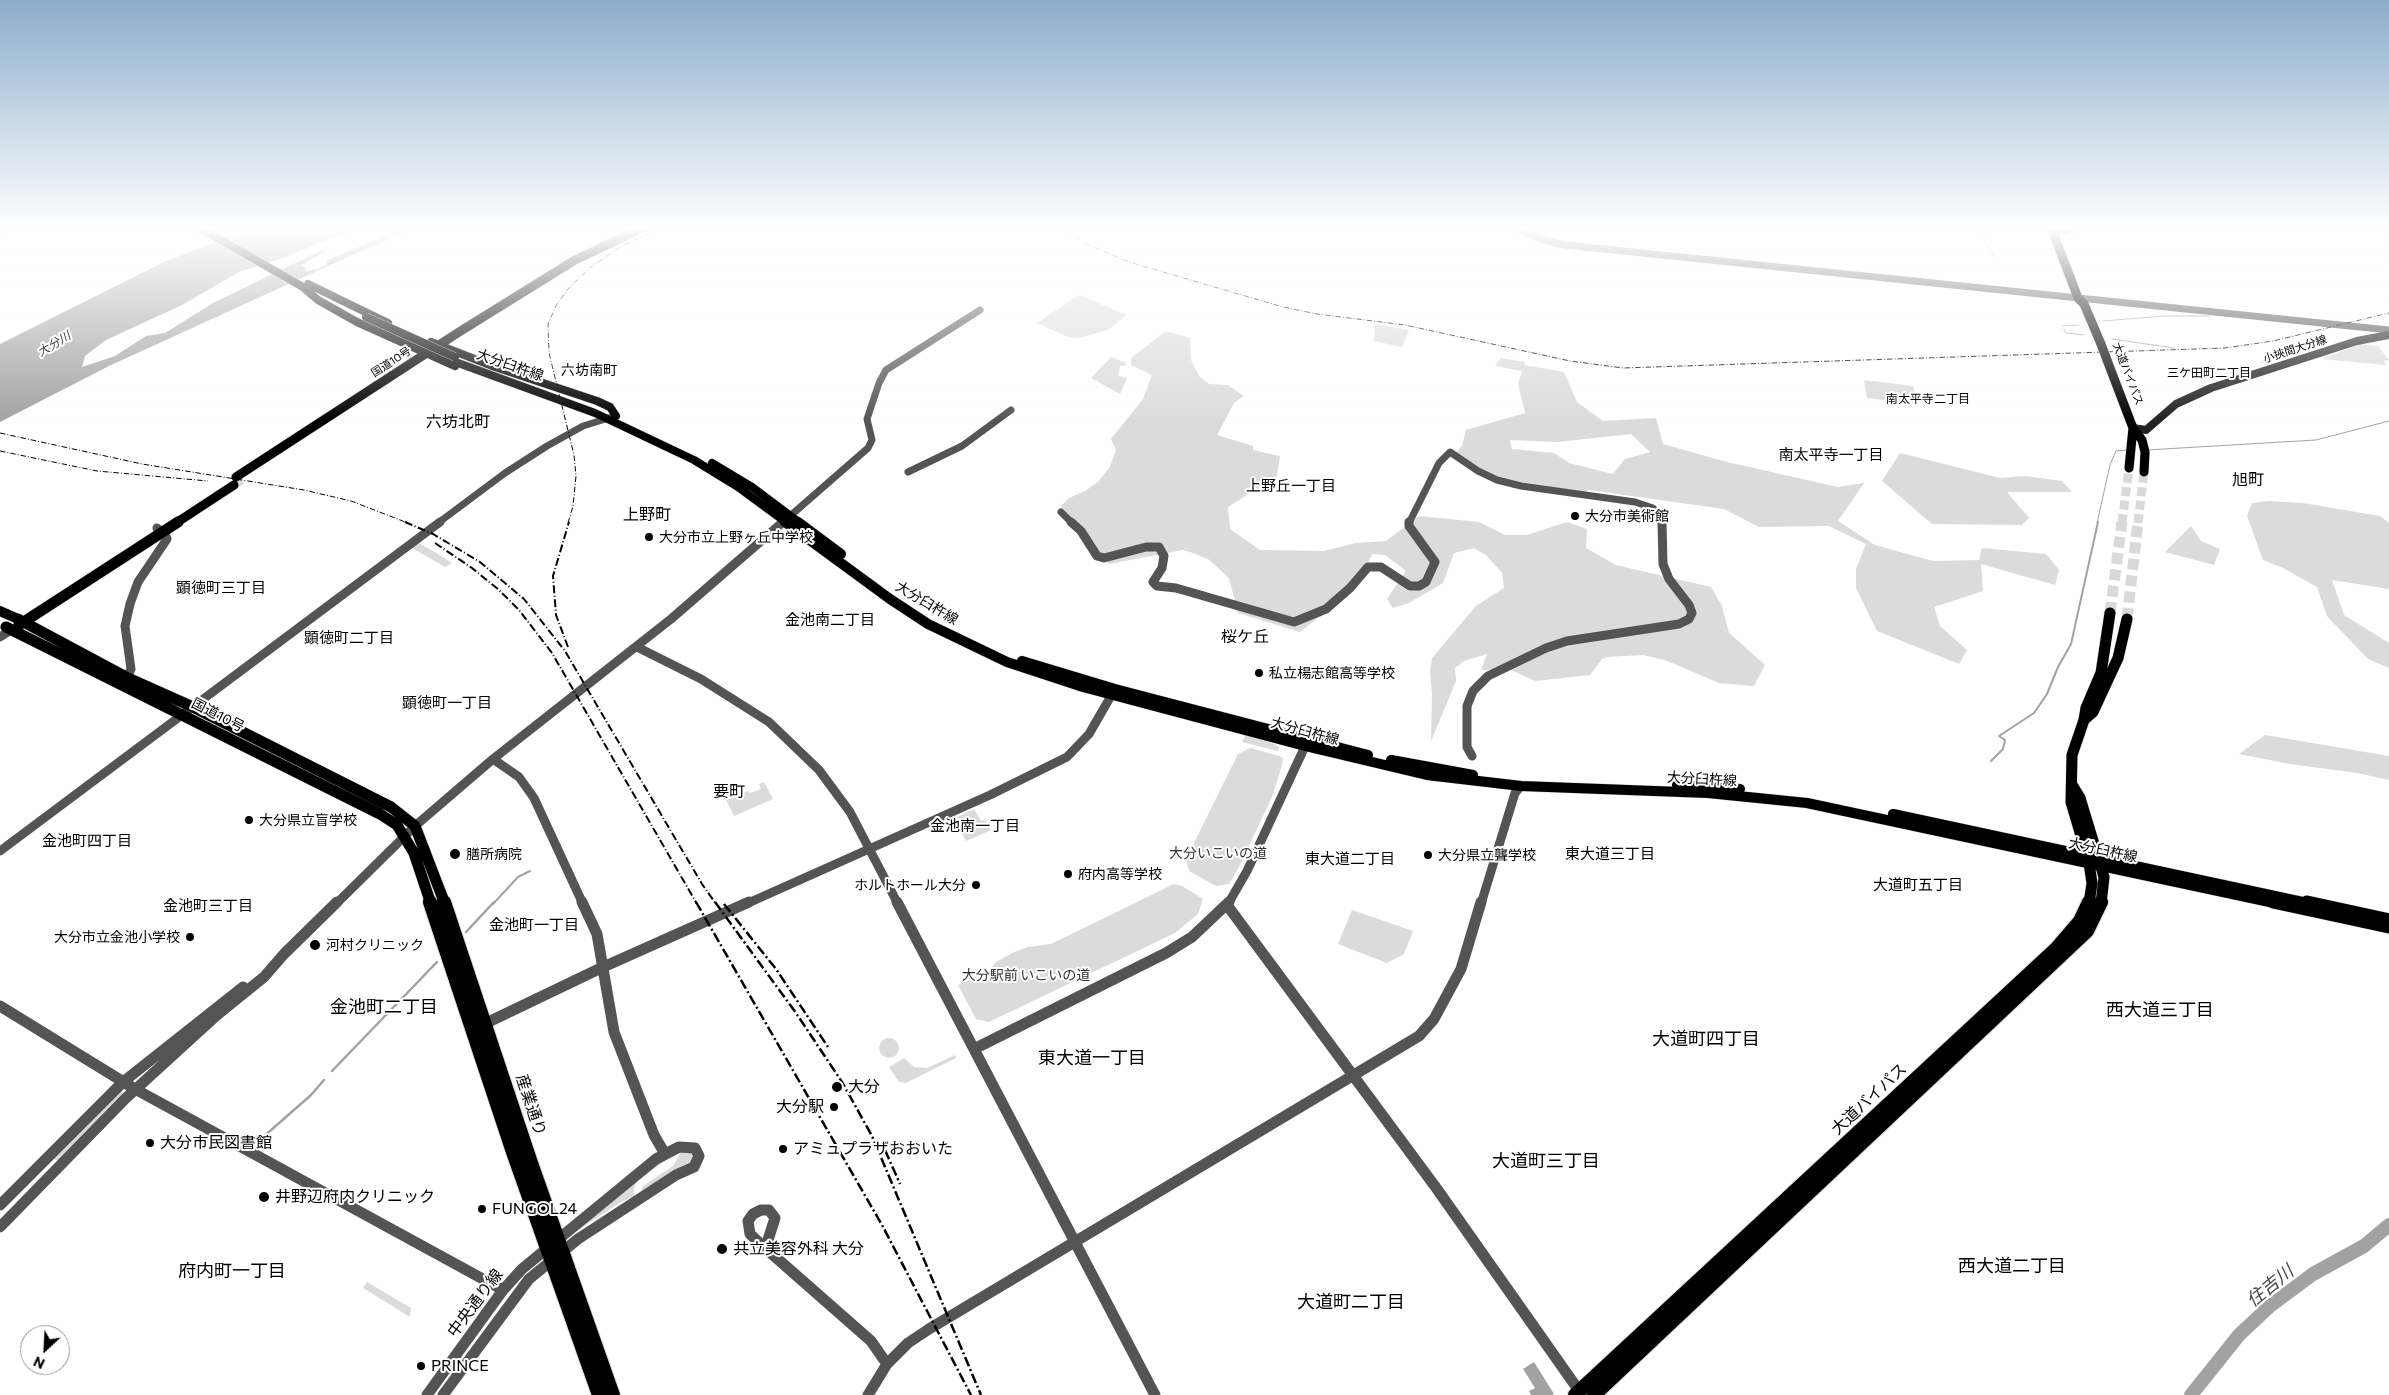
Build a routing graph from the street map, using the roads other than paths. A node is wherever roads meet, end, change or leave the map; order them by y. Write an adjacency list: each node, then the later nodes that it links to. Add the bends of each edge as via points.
1 (317, 292): 6 (main road)
2 (317, 292): 6 (main road, 大分臼杵線)
3 (526, 292): 11 (highway, 国道10号)
4 (2008, 292): 7 (street)
5 (2079, 292): 7 (highway, 大道バイパス)
6 (331, 300): 11 (main road); 12 (main road, via 357,322); 14 (main road, 大分臼杵線, via 452,358)
7 (2082, 300): 9 (street); 15 (highway, 大道バイパス, bridge)
8 (980, 310): 20 (street, via 886,370 867,419 871,444)
9 (2389, 330)
10 (2389, 335): 15 (main road, 小挾間大分線, via 2357,340 2211,388 2176,404 2146,430)
11 (442, 346): 12 (highway, 国道10号); 14 (main road, via 597,401 610,407)
12 (427, 356): 14 (main road, via 590,416); 21 (highway, 国道10号)
13 (1011, 410): 17 (street, via 962,446)
14 (612, 417): 20 (main road, 大分臼杵線, via 659,435 723,470); 31 (street, via 583,426 518,464)
15 (2133, 428): 16 (highway, 大道バイパス); 18 (highway, 大道バイパス, via 2144,446)
16 (2129, 468)
17 (908, 472)
18 (2144, 472)
19 (1061, 512): 34 (street, via 1081,531 1097,556 1104,558 1146,547 1159,547 1164,556 1162,568 1153,582 1157,586 1176,588 1294,622 1326,609 1368,567 1381,567 1410,586 1426,582 1434,562 1409,521 1439,463 1450,452 1484,475 1502,481 1635,502 1653,508 1662,518 1661,557 1664,568 1689,605 1690,617 1679,624 1567,641 1488,676 1473,691 1468,706 1467,747)
20 (788, 518): 28 (street); 30 (main road, 大分臼杵線, via 886,590 943,626 1010,657)
21 (159, 530): 25 (highway, 国道10号); 29 (street, via 166,536 166,542 138,582 127,615 125,626 131,669)
22 (0, 611): 25 (main road)
23 (2110, 613): 32 (highway, 大道バイパス, via 2100,673)
24 (2127, 619): 32 (highway, 大道バイパス, via 2115,665 2093,712)
25 (21, 620): 26 (highway, 国道10号); 29 (highway, 国道10号)
26 (4, 628): 27 (street); 29 (highway, 国道10号)
27 (0, 637)
28 (637, 648): 35 (street); 39 (street, via 701,679 770,722 833,788 855,820)
29 (125, 681): 31 (highway, 国道10号)
30 (1113, 692): 33 (main road, 大分臼杵線); 39 (street, via 1089,734 1067,757 990,795)
31 (189, 711): 37 (highway, 国道10号, via 391,807); 38 (highway, 国道10号, via 380,814); 40 (street)
32 (2084, 720): 41 (highway, 大道バイパス, via 2074,744 2072,785 2080,798)
33 (1306, 743): 36 (main road, 大分臼杵線, via 1427,775); 41 (main road, 大分臼杵線, via 1498,778 1715,786 1814,798); 42 (street, via 1247,871)
34 (1472, 756)
35 (493, 759): 37 (street); 46 (street, via 519,777 534,798 597,934)
36 (1521, 786): 41 (main road, 大分臼杵線, via 1708,793 1807,803); 50 (street, via 1515,793 1471,941 1454,985 1434,1019 1419,1036)
37 (415, 826): 38 (street); 48 (highway, via 436,878)
38 (405, 836): 45 (street); 48 (highway)
39 (868, 848): 46 (street); 49 (street)
40 (0, 852)
41 (2094, 860): 43 (main road, 大分臼杵線); 44 (main road, 大分臼杵線); 61 (highway, 大道バイパス, via 2090,901 2080,921 2056,949); 68 (highway, 大道バイパス, via 2104,886 2103,898 2098,915 2087,931)
42 (1227, 905): 49 (street, via 1184,942); 50 (street)
43 (2389, 920)
44 (2389, 927)
45 (284, 954): 51 (street); 52 (street, via 264,977)
46 (601, 968): 48 (street); 53 (street, via 621,1054)
47 (0, 1006): 51 (street)
48 (478, 1027): 57 (highway)
49 (974, 1048): 56 (street)
50 (1354, 1076): 56 (street); 61 (street)
51 (123, 1082): 52 (street); 54 (street)
52 (135, 1089): 55 (street); 59 (street)
53 (665, 1154): 57 (street); 57 (street, via 686,1145 695,1148 699,1156 690,1170 676,1175)
54 (0, 1205)
55 (0, 1227)
56 (1075, 1242): 60 (street, via 929,1329); 67 (street)
57 (555, 1250): 59 (street, 中央通り線, via 522,1269); 63 (street, 中央通り線, via 522,1286); 64 (highway); 65 (highway)
58 (769, 1251): 60 (street, via 878,1348)
59 (503, 1290): 62 (street, 中央通り線)
60 (887, 1364): 66 (street)
61 (1579, 1394)
62 (427, 1395)
63 (443, 1395)
64 (598, 1395)
65 (613, 1395)
66 (868, 1395)
67 (1155, 1395)
68 (1594, 1395)

